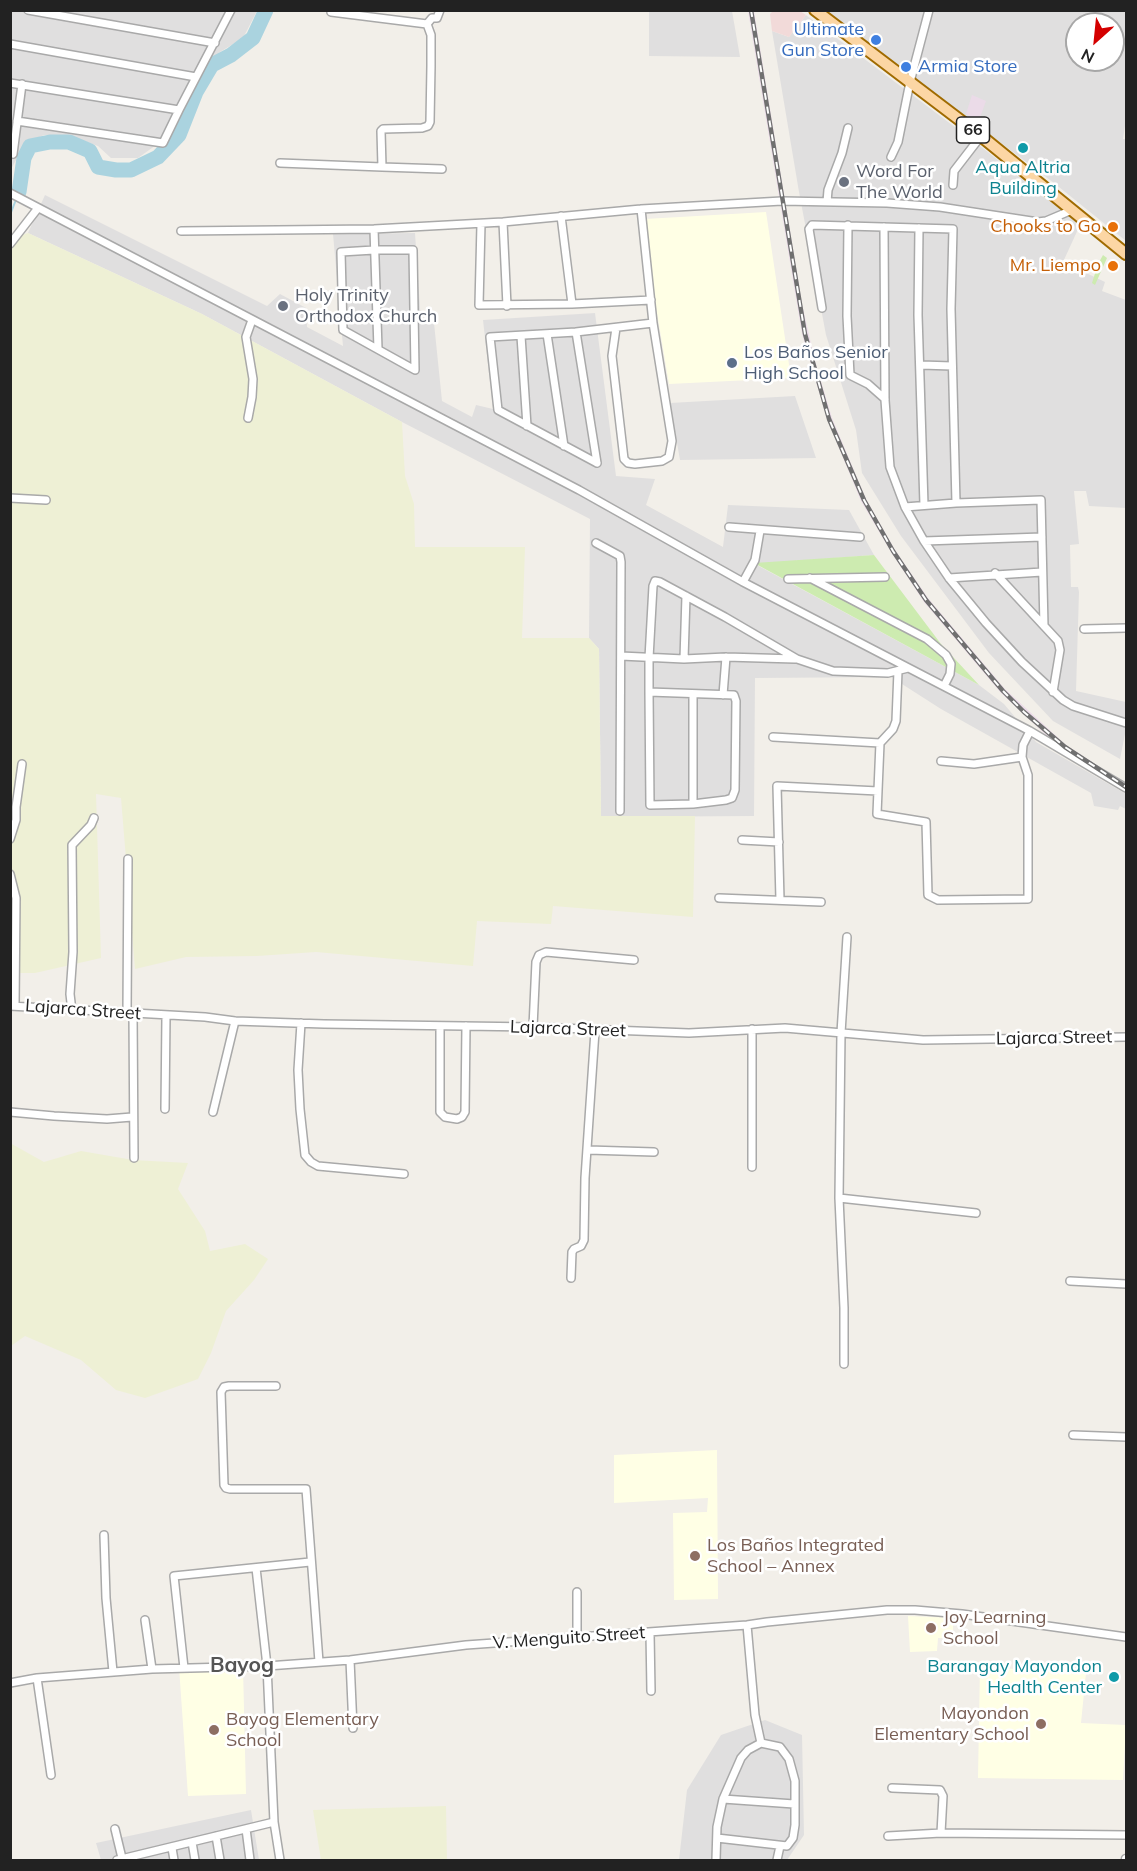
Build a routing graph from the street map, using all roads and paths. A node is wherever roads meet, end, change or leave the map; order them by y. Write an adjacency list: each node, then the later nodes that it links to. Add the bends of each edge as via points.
1 (28, 10): 8 (street)
2 (231, 10): 8 (street)
3 (440, 10): 7 (street, via 437,18)
4 (815, 10): 12 (main road, 66)
5 (929, 10): 12 (street)
6 (331, 12): 7 (street)
7 (427, 24): 21 (street, via 431,35 430,122 422,128 382,129)
8 (215, 43): 10 (street)
9 (10, 44): 10 (street)
10 (196, 76): 14 (street)
11 (10, 82): 13 (street)
12 (910, 82): 17 (main road, 66); 19 (street)
13 (22, 84): 14 (street); 15 (street)
14 (178, 110): 15 (street, via 164,143)
15 (17, 121): 18 (street, via 13,154)
16 (848, 128): 25 (street)
17 (981, 136): 23 (street, via 954,171); 28 (main road, 66)
18 (10, 152)
19 (891, 157)
20 (280, 163): 21 (street)
21 (382, 167): 22 (street)
22 (442, 169)
23 (952, 185)
24 (11, 194): 26 (street)
25 (827, 202): 27 (street); 28 (street, via 940,207 1038,222)
26 (37, 207): 37 (street); 44 (street)
27 (641, 209): 29 (street); 40 (street)
28 (1072, 210): 39 (main road, 66)
29 (561, 216): 30 (street); 41 (street)
30 (503, 222): 31 (street); 42 (street)
31 (481, 224): 35 (street); 42 (street, via 479,305)
32 (848, 225): 33 (street); 43 (street, via 812,225 809,229); 53 (street, via 850,375)
33 (884, 227): 34 (street); 53 (street)
34 (918, 228): 51 (street); 52 (street, via 953,230)
35 (374, 229): 36 (street); 38 (street)
36 (181, 231)
37 (10, 244)
38 (374, 250): 50 (street); 50 (street, via 341,252 343,330); 50 (street, via 412,250 415,370)
39 (1126, 254)
40 (651, 300): 41 (street); 45 (street)
41 (572, 304): 42 (street)
42 (507, 306)
43 (822, 308)
44 (252, 320): 54 (street, via 246,337 253,379); 74 (street, via 579,490)
45 (653, 323): 46 (street); 46 (street, via 672,441 669,457 650,464 628,463 624,459 612,356)
46 (616, 328): 47 (street)
47 (576, 332): 48 (street); 56 (street, via 597,463)
48 (547, 334): 49 (street); 56 (street)
49 (521, 336): 55 (street); 55 (street, via 490,337 498,410)
50 (378, 349)
51 (921, 365): 52 (street); 60 (street)
52 (952, 366): 59 (street)
53 (885, 400): 61 (street, via 890,467)
54 (249, 418)
55 (527, 426): 56 (street)
56 (564, 446)
57 (10, 498): 58 (street)
58 (46, 500)
59 (956, 503): 60 (street); 65 (street, via 1041,500)
60 (924, 505): 61 (street)
61 (905, 507): 66 (street)
62 (729, 527): 63 (street)
63 (760, 531): 64 (street); 74 (street, via 754,560)
64 (860, 537)
65 (1042, 537): 66 (street); 68 (street)
66 (924, 541): 72 (street)
67 (596, 543): 79 (street, via 620,556)
68 (1042, 572): 69 (street); 76 (street)
69 (995, 573): 72 (street); 76 (street)
70 (885, 577): 71 (street)
71 (810, 578): 73 (street); 86 (street, via 927,639 951,664)
72 (949, 578): 88 (street)
73 (788, 579)
74 (742, 582): 84 (street)
75 (686, 596): 81 (street, via 655,581); 82 (street); 83 (street)
76 (1044, 626): 88 (street, via 1060,650)
77 (1126, 628): 78 (street)
78 (1084, 629)
79 (621, 656): 81 (street); 101 (street)
80 (726, 657): 82 (street); 83 (street); 90 (street)
81 (649, 658): 82 (street); 87 (street)
82 (684, 659)
83 (797, 659): 85 (street, via 832,671)
84 (908, 668): 85 (street); 86 (street)
85 (898, 671): 94 (street, via 896,721)
86 (944, 686): 92 (street)
87 (649, 692): 89 (street); 100 (street, via 650,806)
88 (1053, 692): 91 (street, via 1073,706)
89 (693, 694): 90 (street); 100 (street)
90 (723, 695): 100 (street, via 734,695 736,701 735,790 732,798)
91 (1126, 723)
92 (1030, 731): 95 (street); 98 (street)
93 (773, 737): 94 (street)
94 (880, 743): 99 (street)
95 (1022, 757): 96 (street, via 974,764); 99 (street, via 1028,775 1028,899 938,900 928,895 926,822 877,814)
96 (941, 762)
97 (22, 764): 103 (street)
98 (1126, 788)
99 (878, 791): 105 (street, via 777,786)
100 (693, 804)
101 (620, 811)
102 (94, 818): 114 (street, via 72,845)
103 (10, 839)
104 (742, 840): 105 (street)
105 (779, 842): 109 (street)
106 (128, 859): 115 (street)
107 (10, 874): 113 (street, via 16,898)
108 (718, 898): 109 (street)
109 (780, 900): 110 (street)
110 (821, 902)
111 (847, 938): 124 (street)
112 (634, 960): 121 (street, via 546,952 539,955)
113 (13, 1006): 114 (street, Lajarca Street)
114 (72, 1011): 115 (street, Lajarca Street)
115 (130, 1013): 116 (street, Lajarca Street); 129 (street)
116 (166, 1016): 117 (street, Lajarca Street); 126 (street)
117 (235, 1021): 118 (street, Lajarca Street); 128 (street)
118 (301, 1023): 119 (street, Lajarca Street); 134 (street, via 298,1070 305,1155 318,1166)
119 (440, 1026): 120 (street, Lajarca Street); 120 (street, via 441,1112 456,1119 465,1112)
120 (466, 1026): 121 (street, Lajarca Street)
121 (533, 1027): 123 (street, Lajarca Street)
122 (752, 1029): 123 (street, Lajarca Street, via 689,1033); 124 (street, Lajarca Street); 133 (street)
123 (595, 1030): 130 (street)
124 (841, 1033): 125 (street, Lajarca Street, via 923,1041); 135 (street)
125 (1126, 1037)
126 (165, 1109)
127 (10, 1112): 129 (street, via 106,1119)
128 (213, 1112)
129 (132, 1117): 132 (street)
130 (588, 1150): 131 (street); 137 (street, via 584,1240 573,1249)
131 (654, 1152)
132 (134, 1158)
133 (752, 1167)
134 (404, 1174)
135 (839, 1198): 136 (street); 140 (street)
136 (976, 1213)
137 (571, 1278)
138 (1070, 1281): 139 (street)
139 (1126, 1284)
140 (844, 1364)
141 (276, 1386): 145 (street, via 229,1386 221,1392 224,1485 230,1490 306,1489)
142 (1073, 1435): 143 (street)
143 (1126, 1437)
144 (104, 1535): 158 (street)
145 (310, 1562): 146 (street); 154 (street)
146 (256, 1568): 155 (street); 156 (street, via 174,1576)
147 (577, 1592): 152 (street)
148 (145, 1620): 157 (street)
149 (747, 1625): 150 (street, V. Menguito Street); 151 (street, V. Menguito Street, via 915,1610); 163 (street)
150 (650, 1633): 152 (street, V. Menguito Street); 161 (street)
151 (1126, 1637)
152 (577, 1638): 153 (street, V. Menguito Street, via 466,1645)
153 (350, 1660): 154 (street, V. Menguito Street); 162 (street)
154 (319, 1662): 155 (street, V. Menguito Street)
155 (267, 1666): 156 (street, V. Menguito Street); 168 (street)
156 (184, 1668): 157 (street, V. Menguito Street)
157 (152, 1669): 158 (street, V. Menguito Street)
158 (113, 1672): 159 (street, V. Menguito Street)
159 (37, 1678): 160 (street, V. Menguito Street); 164 (street)
160 (10, 1683)
161 (651, 1691)
162 (352, 1728)
163 (761, 1743): 166 (street, via 741,1758); 167 (street, via 780,1747 789,1759 795,1782)
164 (51, 1775)
165 (892, 1788): 171 (street, via 940,1790)
166 (723, 1799): 167 (street); 175 (street)
167 (794, 1804): 177 (street, via 793,1838 787,1846)
168 (274, 1822): 170 (street); 185 (street)
169 (115, 1829): 180 (street)
170 (246, 1829): 173 (street); 184 (street)
171 (941, 1833): 172 (street); 174 (street)
172 (1126, 1835)
173 (216, 1836): 176 (street); 183 (street)
174 (888, 1836)
175 (717, 1838): 177 (street); 186 (street)
176 (192, 1842): 178 (street); 182 (street)
177 (780, 1846): 187 (street)
178 (172, 1848): 179 (street); 181 (street)
179 (144, 1857): 180 (street)
180 (119, 1859)
181 (174, 1860)
182 (195, 1860)
183 (220, 1860)
184 (250, 1860)
185 (280, 1860)
186 (716, 1860)
187 (777, 1860)

